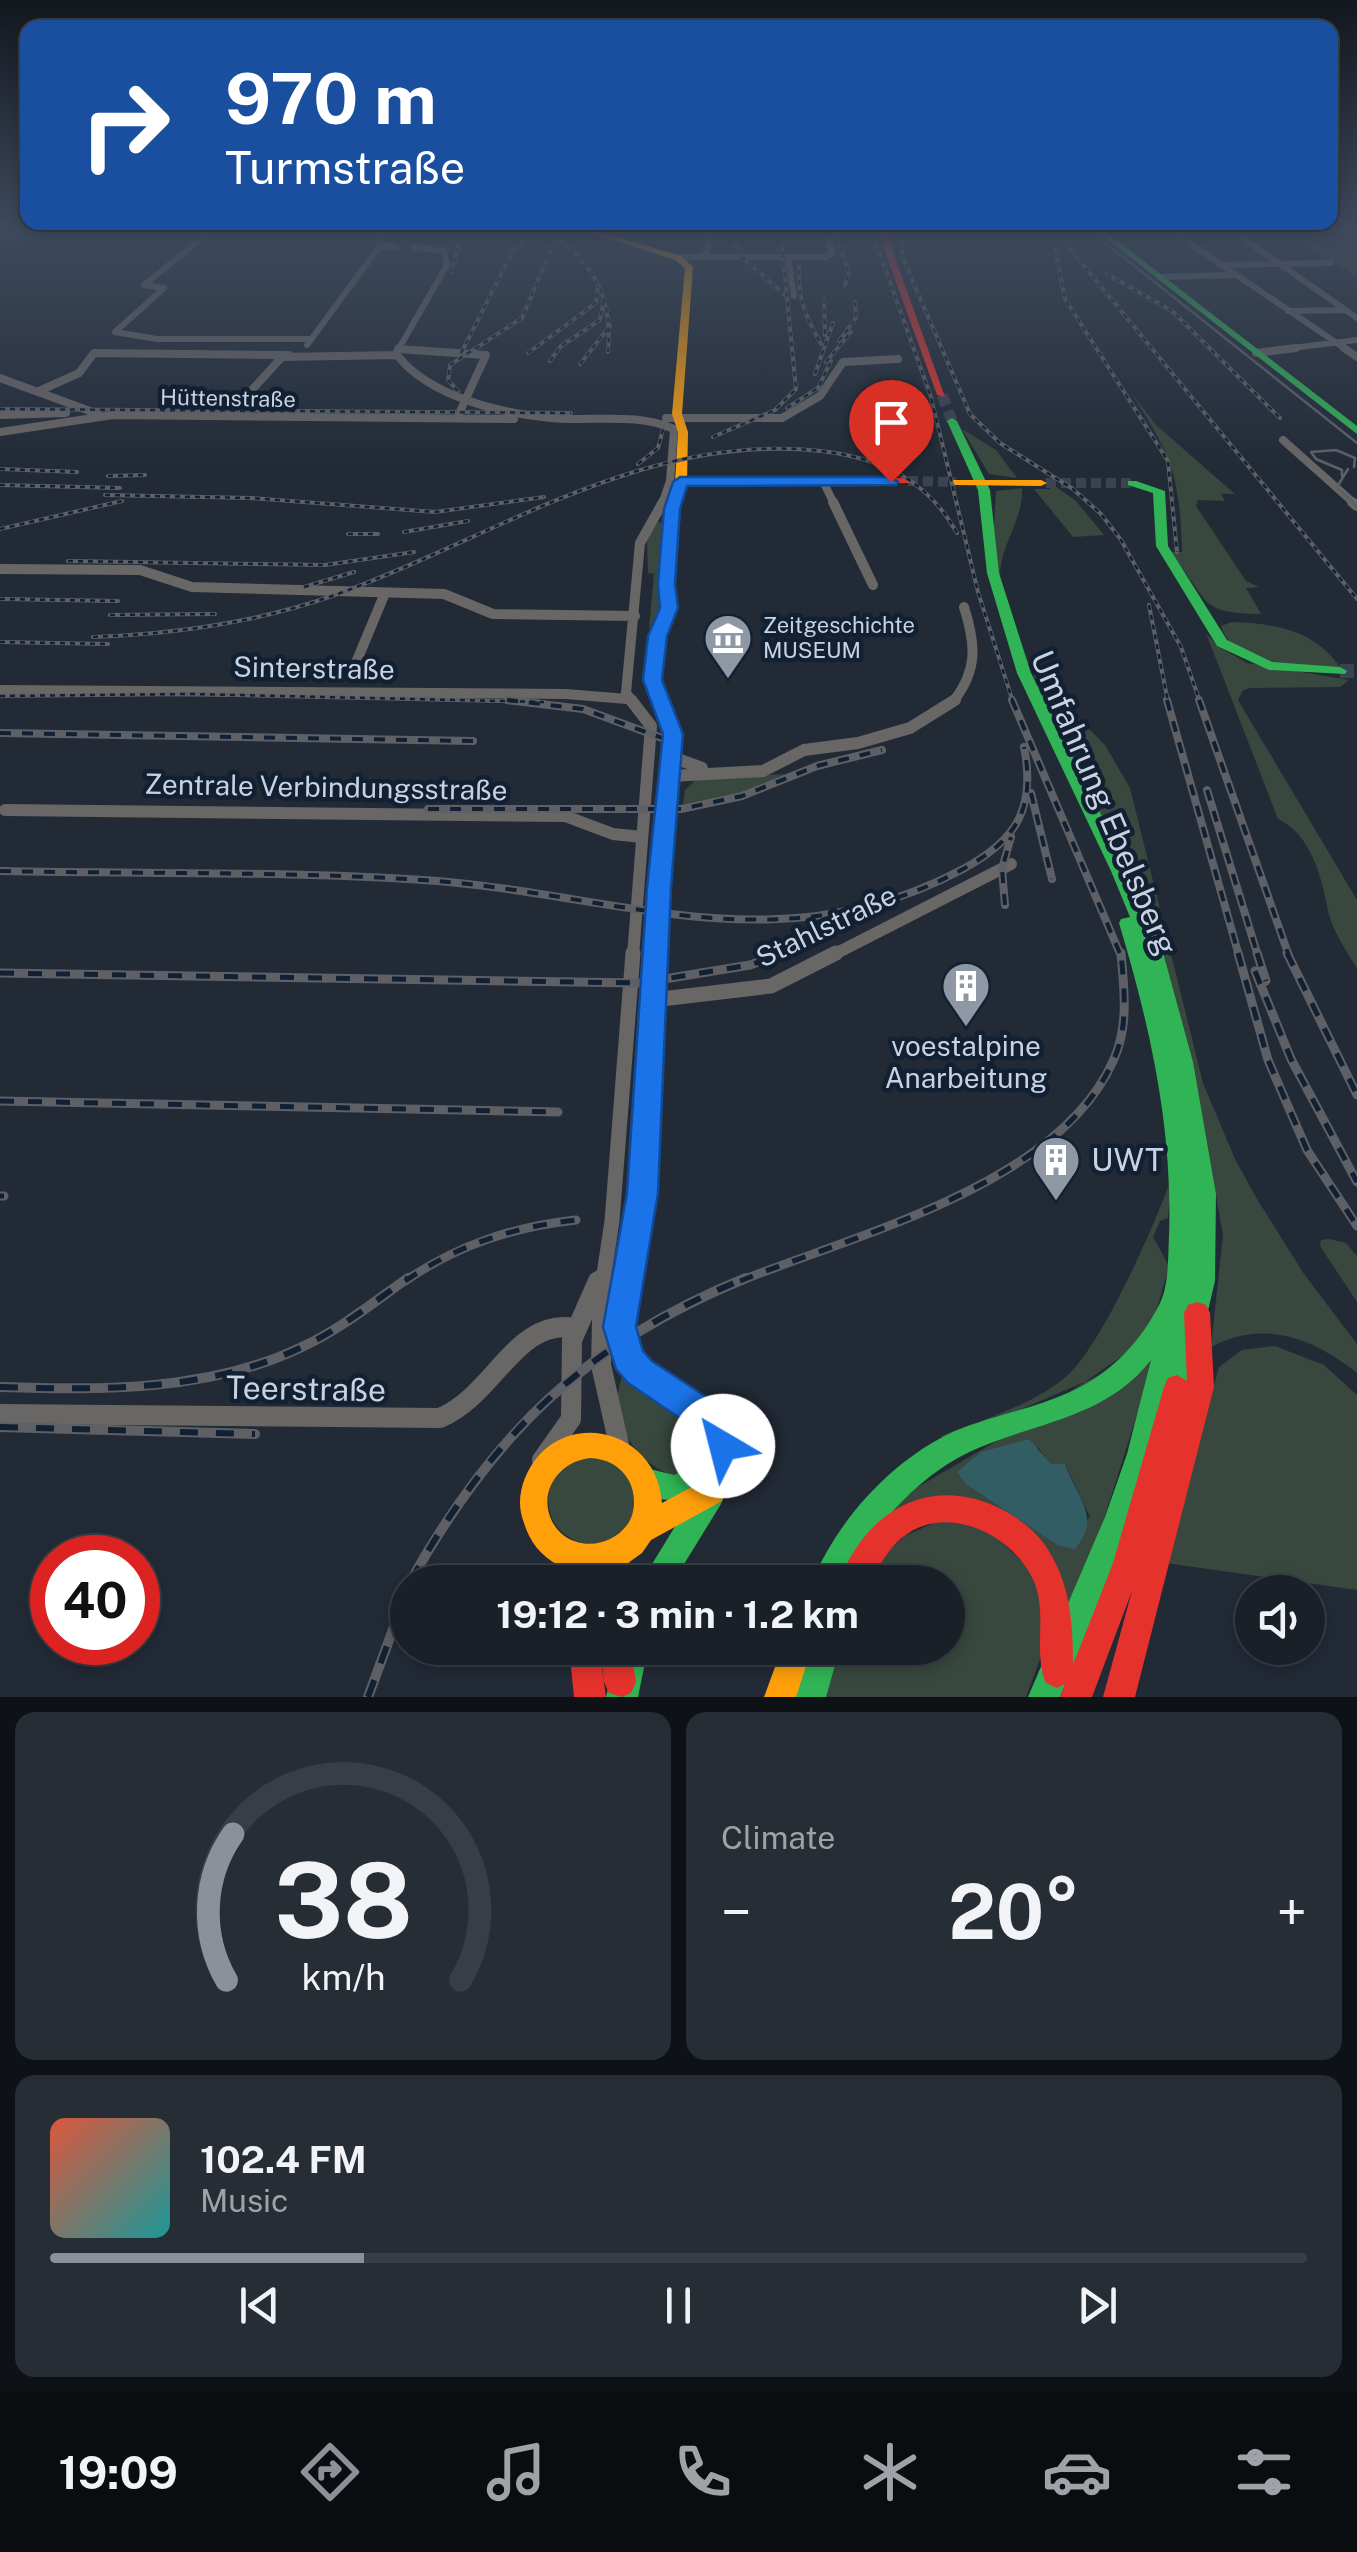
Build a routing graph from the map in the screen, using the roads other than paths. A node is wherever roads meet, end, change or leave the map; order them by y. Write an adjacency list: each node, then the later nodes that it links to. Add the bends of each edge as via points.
1 (142, 308): 12 (street, via 115,332 157,339)
2 (333, 308): 12 (street)
3 (424, 308): 15 (street)
4 (687, 308): 32 (main road)
5 (910, 308): 23 (main road)
6 (1199, 308): 16 (main road)
7 (1283, 308): 10 (street)
8 (1343, 308): 9 (street)
9 (1345, 310): 10 (street); 11 (street)
10 (1287, 311): 14 (street)
11 (1357, 318)
12 (310, 339): 18 (street)
13 (1357, 340): 14 (street)
14 (1332, 342): 16 (street); 19 (street)
15 (398, 352): 18 (street); 24 (street, via 404,367); 24 (street, via 486,355)
16 (1256, 353): 35 (main road)
17 (289, 355): 18 (street); 22 (street, via 94,352 71,378); 29 (street, via 271,364)
18 (302, 355)
19 (1357, 358)
20 (898, 359): 32 (street, via 843,362 816,400 779,419)
21 (0, 378): 22 (street)
22 (39, 391): 25 (street)
23 (942, 394)
24 (465, 400): 30 (street); 31 (street)
25 (68, 401): 26 (street); 27 (street)
26 (89, 410): 27 (street, Hüttenstraße); 28 (street, Hüttenstraße)
27 (0, 411)
28 (100, 415): 29 (street, Hüttenstraße); 36 (street)
29 (228, 416): 30 (street, Hüttenstraße)
30 (457, 418): 31 (street, Hüttenstraße)
31 (551, 418): 33 (street)
32 (680, 418): 33 (street); 38 (main road)
33 (659, 420): 38 (street, via 674,429)
34 (952, 421): 42 (main road, Umfahrung Ebelsberg)
35 (1357, 430)
36 (0, 432)
37 (1284, 440): 45 (street)
38 (677, 479): 39 (main road); 51 (street, via 642,536); 56 (main road, via 669,608 653,680 672,726)
39 (824, 482): 40 (main road); 48 (street)
40 (908, 482)
41 (956, 482): 42 (main road)
42 (980, 482): 43 (main road); 46 (main road, Umfahrung Ebelsberg)
43 (1043, 483)
44 (1132, 484): 53 (main road, via 1160,493 1162,546 1222,643 1269,666)
45 (1357, 506)
46 (987, 512): 65 (main road, Umfahrung Ebelsberg, via 979,558 1013,673 1113,886 1156,1016 1181,1163 1181,1255); 66 (main road, Umfahrung Ebelsberg, via 992,573 1024,673 1132,898 1172,1016 1204,1194 1206,1240)
47 (0, 569): 49 (street, via 140,570 192,587)
48 (874, 585)
49 (385, 593): 51 (street, via 451,594 493,614); 52 (street)
50 (964, 607): 57 (street, via 973,671 952,704 902,732 801,751 750,774)
51 (635, 616): 55 (street)
52 (355, 665)
53 (1340, 671)
54 (0, 690): 55 (street, Sinterstraße)
55 (627, 699): 61 (street, via 652,726)
56 (672, 748): 57 (street); 58 (main road)
57 (701, 772): 58 (street); 59 (street, via 682,784)
58 (671, 774): 59 (main road)
59 (669, 805): 63 (main road)
60 (5, 810): 61 (street, Zentrale Verbindungsstraße, via 566,816)
61 (642, 837): 64 (street, via 612,1220)
62 (1012, 864): 63 (street, Stahlstraße, via 771,986)
63 (652, 1000): 70 (main road, via 642,1193 620,1327 628,1358 640,1372 716,1426)
64 (600, 1278): 67 (street); 69 (street, via 605,1401)
65 (1171, 1308): 80 (main road, via 1140,1355 1088,1396 974,1436 919,1467 889,1493); 86 (main road, Umfahrung Ebelsberg, via 1140,1449)
66 (1196, 1313): 92 (main road, Umfahrung Ebelsberg, via 1128,1563); 93 (main road, via 1201,1387)
67 (575, 1328): 68 (street, Teerstraße, via 557,1323 542,1330 476,1398 440,1418); 71 (street, via 574,1408 542,1460)
68 (0, 1414)
69 (621, 1452): 71 (main road, via 596,1446 569,1450); 72 (main road)
70 (721, 1467): 72 (main road, via 675,1489); 73 (main road)
71 (537, 1482): 76 (main road, via 538,1530)
72 (646, 1482): 74 (main road, via 648,1510)
73 (712, 1491): 74 (main road); 79 (main road)
74 (639, 1531): 75 (main road)
75 (617, 1551): 76 (main road); 78 (main road)
76 (570, 1556): 77 (main road)
77 (572, 1565)
78 (614, 1565)
79 (666, 1565)
80 (840, 1565)
81 (864, 1565): 86 (main road, via 901,1522 937,1507 980,1512 1019,1537 1046,1574 1056,1618)
82 (586, 1665): 87 (main road)
83 (620, 1665): 88 (main road)
84 (791, 1665): 89 (main road)
85 (820, 1665): 90 (main road)
86 (1057, 1672): 91 (main road, Umfahrung Ebelsberg)
87 (590, 1697)
88 (622, 1697)
89 (780, 1697)
90 (810, 1697)
91 (1044, 1697)
92 (1076, 1697)
93 (1119, 1697)

